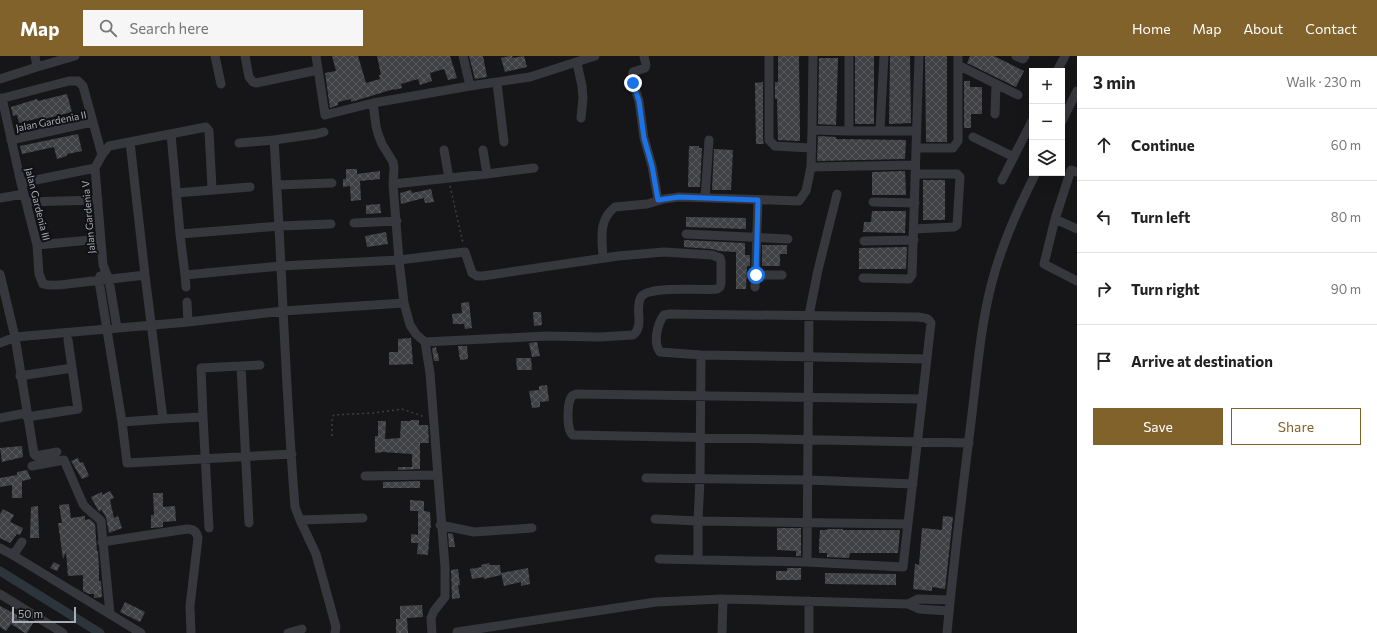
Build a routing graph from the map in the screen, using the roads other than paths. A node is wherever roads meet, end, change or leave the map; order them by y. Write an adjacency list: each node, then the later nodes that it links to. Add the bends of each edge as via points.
1 (35, 56): 19 (street)
2 (72, 56): 19 (street)
3 (214, 56): 24 (street)
4 (245, 56): 21 (street, via 249,77 256,83)
5 (316, 56): 21 (street)
6 (463, 56): 26 (street)
7 (595, 56): 18 (street)
8 (644, 56): 76 (street, via 645,68 633,72 632,80 639,101 644,138)
9 (769, 56): 49 (street, via 769,140 775,146)
10 (813, 56): 36 (street)
11 (849, 56): 38 (street)
12 (884, 56): 37 (street)
13 (919, 56): 39 (street)
14 (1016, 56): 15 (street, via 1023,59)
15 (1026, 56)
16 (1065, 56): 20 (street)
17 (958, 61): 25 (street); 50 (street, via 958,141 952,148)
18 (577, 63): 23 (street, via 530,78); 33 (street, via 583,98)
19 (37, 67): 22 (street)
20 (1059, 68)
21 (318, 70): 30 (street, via 325,115)
22 (0, 80)
23 (497, 83): 26 (street); 47 (street)
24 (220, 84)
25 (996, 84): 28 (street); 31 (street)
26 (470, 86): 30 (street)
27 (1077, 91): 32 (street)
28 (1018, 95)
29 (1, 99): 34 (street, via 75,80 84,88); 43 (street, Jalan Gardenia III)
30 (373, 103): 66 (street, via 378,134 393,162)
31 (994, 114)
32 (1065, 115)
33 (581, 118)
34 (92, 122): 43 (street, Jalan Gardenia II); 53 (street, Jalan Gardenia II)
35 (1029, 127): 54 (street)
36 (812, 130): 38 (street); 49 (street)
37 (880, 130): 38 (street); 39 (street)
38 (849, 131)
39 (916, 131): 50 (street)
40 (324, 132): 44 (street)
41 (171, 134): 46 (street); 69 (street, via 207,128); 70 (street)
42 (973, 137): 54 (street)
43 (11, 140): 64 (street, Jalan Gardenia III)
44 (274, 140): 48 (street); 67 (street)
45 (708, 140): 74 (street)
46 (130, 142): 53 (street, via 109,146); 100 (street)
47 (504, 142)
48 (239, 143)
49 (811, 148): 55 (street)
50 (916, 148): 58 (street)
51 (444, 150): 62 (street)
52 (483, 150): 60 (street)
53 (102, 155): 56 (street)
54 (1014, 157): 63 (street)
55 (811, 167): 58 (street); 77 (street, via 806,191 799,201)
56 (95, 168): 64 (street); 75 (street, Jalan Gardenia V)
57 (534, 168): 60 (street)
58 (915, 170): 79 (street); 85 (street, via 956,174 960,177 957,225)
59 (1077, 172): 80 (street, via 1071,170)
60 (487, 174): 62 (street)
61 (1034, 176): 140 (street, via 1004,242 992,282 984,322)
62 (449, 178): 66 (street)
63 (1002, 180)
64 (21, 183): 73 (street, Jalan Gardenia III)
65 (332, 183): 67 (street)
66 (394, 184): 81 (street)
67 (277, 185): 84 (street)
68 (250, 186): 69 (street)
69 (212, 189): 70 (street)
70 (176, 193): 87 (street)
71 (837, 194): 113 (street)
72 (0, 198): 73 (street)
73 (25, 198): 75 (street); 94 (street, Jalan Gardenia III)
74 (705, 198): 76 (street, via 679,197); 77 (street)
75 (98, 200): 90 (street, Jalan Gardenia V)
76 (658, 200): 95 (street, via 647,204 615,207 607,213 602,228)
77 (758, 200): 89 (street)
78 (873, 202): 79 (street)
79 (915, 203): 85 (street)
80 (1055, 219): 86 (street); 107 (street, via 1044,264)
81 (397, 221): 82 (street); 96 (street)
82 (354, 223)
83 (331, 224): 84 (street)
84 (280, 226): 87 (street); 98 (street)
85 (914, 229): 92 (street)
86 (1077, 229)
87 (180, 234): 101 (street)
88 (686, 234): 89 (street)
89 (757, 237): 91 (street); 102 (street)
90 (101, 239): 94 (street); 97 (street, Jalan Gardenia V)
91 (788, 240)
92 (914, 240): 93 (street); 104 (street, via 912,275 909,279)
93 (864, 241)
94 (37, 245): 106 (street, Jalan Gardenia III, via 39,274 43,284)
95 (603, 258): 96 (street, via 483,276 472,273 464,252); 120 (street, via 664,252 712,255 720,258 721,283 717,289 668,289 642,295 639,300 639,329 633,336 546,336)
96 (399, 260): 98 (street); 111 (street)
97 (104, 265): 105 (street); 106 (street)
98 (281, 266): 101 (street); 112 (street)
99 (0, 274): 118 (street)
100 (145, 275): 105 (street); 115 (street)
101 (185, 275): 108 (street)
102 (756, 275): 103 (street); 109 (street)
103 (782, 275)
104 (862, 278)
105 (109, 280): 106 (street); 116 (street)
106 (99, 281): 117 (street)
107 (1077, 281)
108 (186, 287)
109 (755, 287)
110 (187, 302): 114 (street)
111 (404, 303): 112 (street); 120 (street, via 410,324)
112 (283, 311): 114 (street); 142 (street)
113 (809, 315): 122 (street, via 664,315 657,335 660,352); 123 (street); 124 (street, via 926,318 931,323)
114 (188, 322): 115 (street)
115 (150, 325): 116 (street); 135 (street)
116 (117, 328): 117 (street)
117 (107, 330): 118 (street); 136 (street)
118 (14, 337): 121 (street); 128 (street)
119 (68, 340): 127 (street)
120 (425, 342): 146 (street, via 430,373)
121 (0, 343)
122 (701, 355): 123 (street); 129 (street)
123 (809, 356): 124 (street); 130 (street)
124 (927, 359): 131 (street)
125 (260, 365): 126 (street)
126 (241, 366): 133 (street, via 201,368); 143 (street)
127 (72, 368): 128 (street); 132 (street, via 78,409)
128 (20, 376): 132 (street)
129 (700, 396): 130 (street); 137 (street); 137 (street, via 576,394 570,398 569,430 573,435)
130 (808, 397): 131 (street); 138 (street)
131 (922, 399): 139 (street)
132 (27, 415): 134 (street); 141 (street, via 34,454 36,456)
133 (203, 417): 135 (street); 144 (street)
134 (0, 418)
135 (163, 419): 136 (street)
136 (122, 422): 144 (street, via 127,463)
137 (700, 438): 138 (street); 149 (street)
138 (808, 440): 139 (street); 150 (street)
139 (917, 442): 140 (street); 151 (street)
140 (969, 443): 171 (street)
141 (57, 452)
142 (292, 454): 143 (street); 154 (street, via 295,507)
143 (247, 456): 144 (street); 157 (street)
144 (205, 459): 160 (street)
145 (32, 466): 163 (street, via 64,460 83,504 101,521)
146 (437, 475): 147 (street); 159 (street)
147 (365, 476)
148 (646, 478): 149 (street)
149 (700, 479): 150 (street); 155 (street)
150 (808, 480): 151 (street); 156 (street)
151 (912, 484): 158 (street)
152 (363, 518): 154 (street)
153 (655, 519): 155 (street)
154 (300, 520): 182 (street, via 316,554 336,627)
155 (698, 521): 156 (street); 167 (street)
156 (807, 522): 158 (street); 168 (street)
157 (249, 523)
158 (908, 524): 168 (street, via 903,567)
159 (440, 526): 161 (street, via 474,532); 183 (street, via 445,567 445,597 431,618)
160 (209, 528)
161 (532, 528)
162 (22, 542): 165 (street)
163 (102, 542): 175 (street); 180 (street, via 187,529 196,532 198,538 190,606)
164 (0, 548): 165 (street)
165 (11, 554): 175 (street)
166 (659, 560): 167 (street)
167 (698, 560): 168 (street)
168 (807, 562)
169 (0, 594): 178 (street)
170 (723, 599): 172 (street); 176 (street, via 656,602); 186 (street)
171 (950, 600): 173 (street, via 918,599); 174 (street)
172 (809, 601): 173 (street); 187 (street)
173 (908, 604): 174 (street, via 919,609)
174 (949, 611): 188 (street)
175 (110, 614): 179 (street)
176 (514, 623): 184 (street); 185 (street)
177 (302, 629): 181 (street)
178 (63, 633)
179 (141, 633)
180 (190, 633)
181 (288, 633)
182 (335, 633)
183 (432, 633)
184 (457, 633)
185 (515, 633)
186 (722, 633)
187 (809, 633)
188 (947, 633)

